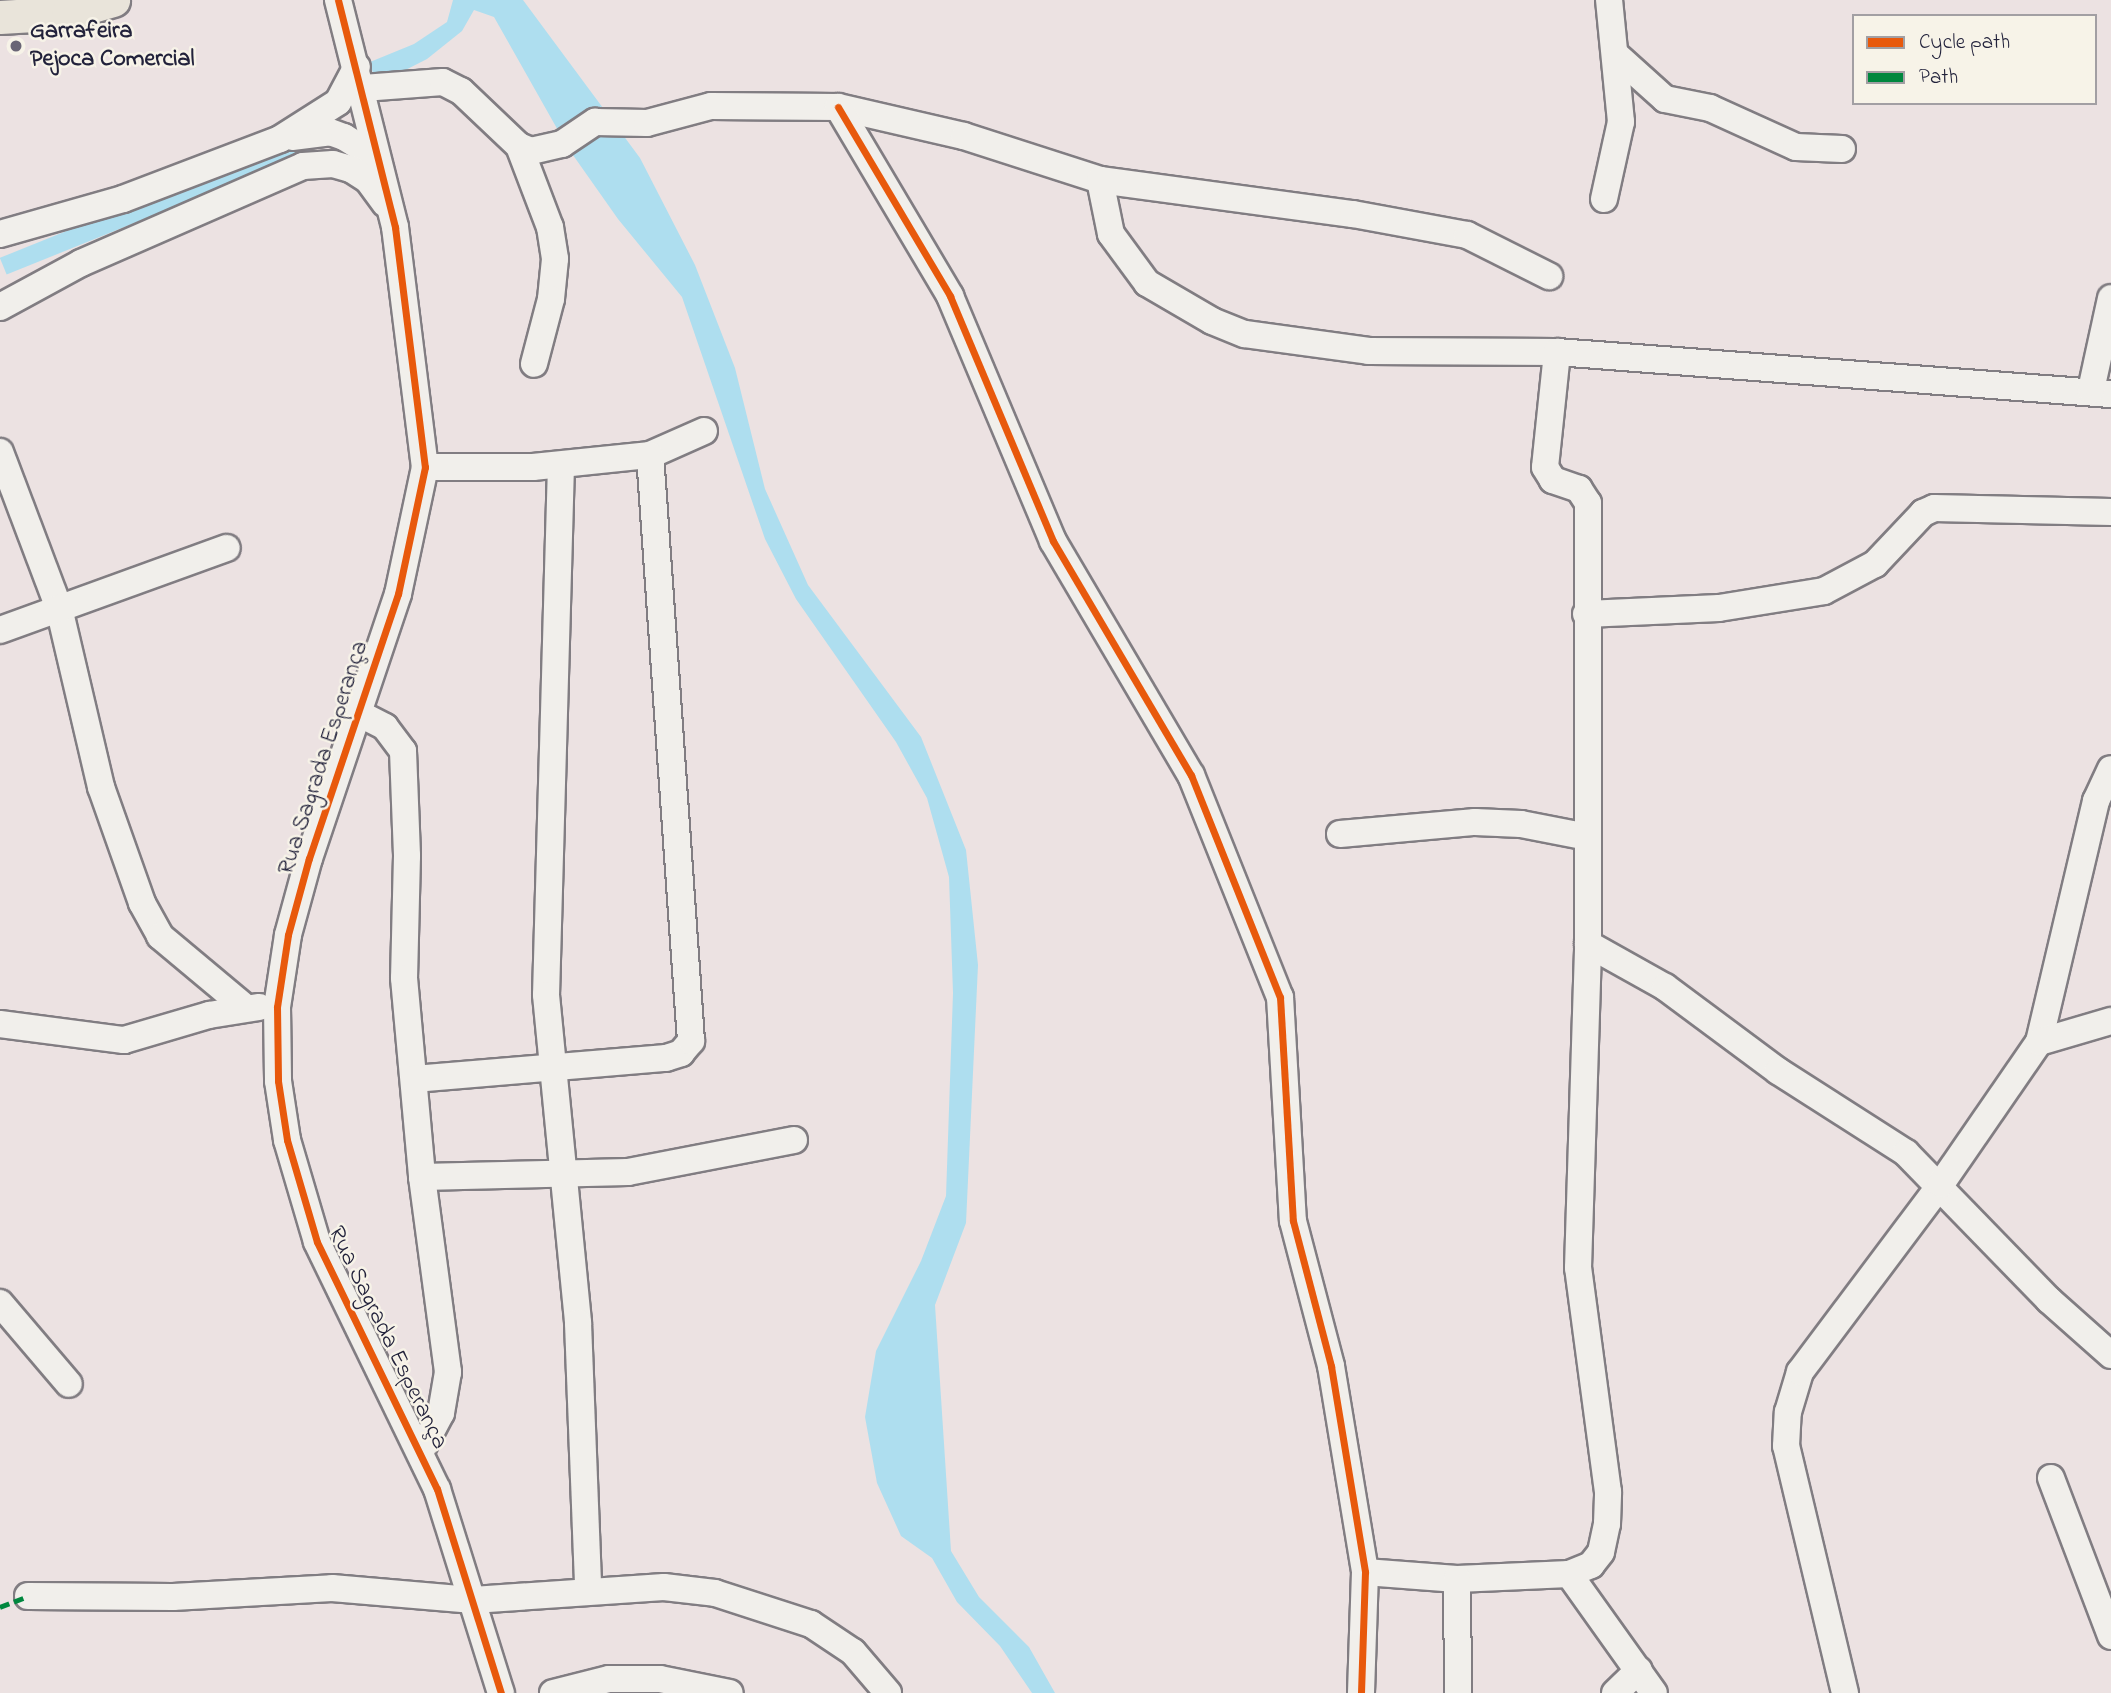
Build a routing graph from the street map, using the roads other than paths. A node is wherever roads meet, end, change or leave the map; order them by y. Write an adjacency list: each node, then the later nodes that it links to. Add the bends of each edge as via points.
1 (10, 0): 6 (main road)
2 (113, 0): 7 (main road, via 68,13)
3 (338, 0): 8 (street)
4 (349, 0): 8 (street)
5 (1609, 0): 9 (street)
6 (0, 3)
7 (0, 17)
8 (345, 27): 10 (street)
9 (1616, 55): 14 (street, via 1665,99 1710,108 1796,146); 17 (street, via 1621,122)
10 (360, 78): 12 (street, via 338,102); 13 (street, via 443,82 461,91); 15 (street)
11 (838, 107): 13 (street, via 711,106 647,123 618,121 531,151); 16 (street, via 964,136); 57 (street, via 950,296 1053,541 1191,775 1270,969 1283,1024 1293,1221 1331,1366)
12 (280, 139): 15 (street, via 330,132 344,137 373,160); 19 (street, via 123,199)
13 (519, 146): 24 (street, via 550,227 555,260 551,299)
14 (1842, 149)
15 (382, 178): 18 (street)
16 (1100, 180): 20 (street, via 1353,214 1467,235); 23 (street, via 1111,234 1147,283 1212,321 1245,334 1383,352)
17 (1604, 199)
18 (395, 227): 22 (street, via 381,193 368,180 333,164 303,166 81,263); 30 (street, Rua Sagrada Esperança)
19 (0, 234)
20 (1549, 276)
21 (2111, 298): 25 (street)
22 (0, 307)
23 (1557, 352): 25 (street); 34 (street, via 1545,467 1553,480 1579,489 1588,503)
24 (534, 364)
25 (2101, 392)
26 (704, 431): 28 (street)
27 (0, 452): 33 (street)
28 (650, 455): 29 (street); 46 (street, via 691,1041 681,1053 666,1058)
29 (561, 465): 30 (street); 46 (street, via 546,995)
30 (425, 467): 36 (street, Rua Sagrada Esperança, via 414,531)
31 (2111, 512): 34 (street, via 1934,508 1923,513 1875,564 1824,591 1719,608)
32 (227, 548): 33 (street)
33 (59, 608): 35 (street); 42 (street, via 101,787 142,903 160,936)
34 (1586, 614): 39 (street)
35 (0, 630)
36 (360, 714): 41 (street, Rua Sagrada Esperança, via 309,858 288,935); 47 (street, via 385,727 403,751 407,856 404,978)
37 (2111, 769): 45 (street, via 2096,801)
38 (1340, 834): 39 (street, via 1475,822 1521,824)
39 (1588, 837): 40 (street)
40 (1588, 944): 51 (street, via 1665,987 1778,1071 1906,1153); 58 (street, via 1578,1268 1608,1492 1601,1552 1591,1565)
41 (277, 1007): 42 (street); 55 (street, Rua Sagrada Esperança, via 278,1082 301,1192 346,1304)
42 (246, 1008): 44 (street, via 124,1040)
43 (2111, 1021): 45 (street)
44 (0, 1024)
45 (2039, 1042): 51 (street)
46 (555, 1068): 47 (street); 50 (street)
47 (414, 1079): 49 (street)
48 (794, 1140): 50 (street, via 628,1172)
49 (422, 1177): 50 (street); 55 (street, via 448,1372 441,1413)
50 (565, 1177): 60 (street, via 578,1323)
51 (1941, 1184): 53 (street, via 2049,1300); 73 (street, via 1800,1372 1788,1412 1786,1446)
52 (0, 1303): 54 (street)
53 (2111, 1355)
54 (69, 1384)
55 (421, 1451): 62 (street, Rua Sagrada Esperança)
56 (2051, 1478): 63 (street)
57 (1365, 1572): 59 (street); 69 (street)
58 (1569, 1574): 59 (street); 64 (street)
59 (1457, 1579): 70 (street)
60 (589, 1589): 62 (street); 68 (street, via 664,1587 715,1593 811,1624 853,1652)
61 (28, 1596): 62 (street, via 173,1597 332,1588)
62 (473, 1600): 65 (street, Rua Sagrada Esperança)
63 (2111, 1636)
64 (1639, 1670): 71 (street); 72 (street)
65 (501, 1693)
66 (552, 1693): 67 (street, via 609,1679 660,1679)
67 (730, 1693)
68 (888, 1693)
69 (1361, 1693)
70 (1458, 1693)
71 (1615, 1693)
72 (1654, 1693)
73 (1845, 1693)

